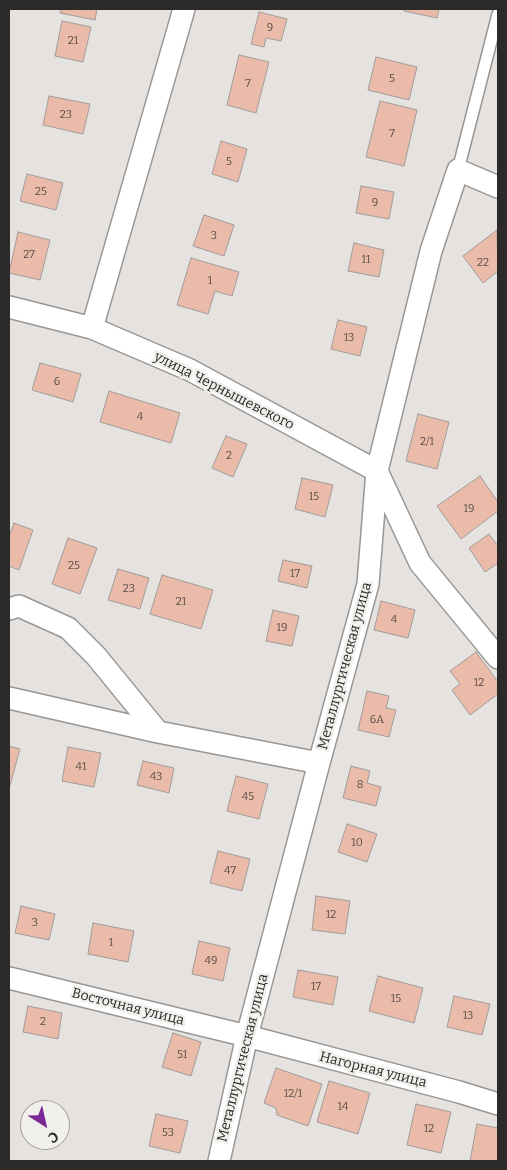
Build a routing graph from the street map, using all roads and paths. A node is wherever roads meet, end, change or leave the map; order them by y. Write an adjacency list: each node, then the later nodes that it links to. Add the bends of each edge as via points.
1 (184, 9): 6 (street)
2 (498, 14): 3 (lane)
3 (458, 170): 4 (street); 7 (street, Металлургическая улица, via 431,251)
4 (498, 187)
5 (9, 307): 6 (street, улица Чернышевского)
6 (92, 328): 7 (street, улица Чернышевского, via 190,370)
7 (377, 471): 9 (street, via 420,563); 12 (street, Металлургическая улица, via 368,584)
8 (9, 610): 11 (street, via 19,606 68,628 96,656)
9 (498, 658)
10 (9, 698): 11 (street)
11 (158, 732): 12 (street)
12 (319, 763): 14 (street, Металлургическая улица)
13 (9, 978): 14 (street, Восточная улица)
14 (247, 1036): 15 (street, Нагорная улица); 16 (street, Металлургическая улица)
15 (498, 1104)
16 (219, 1161)

